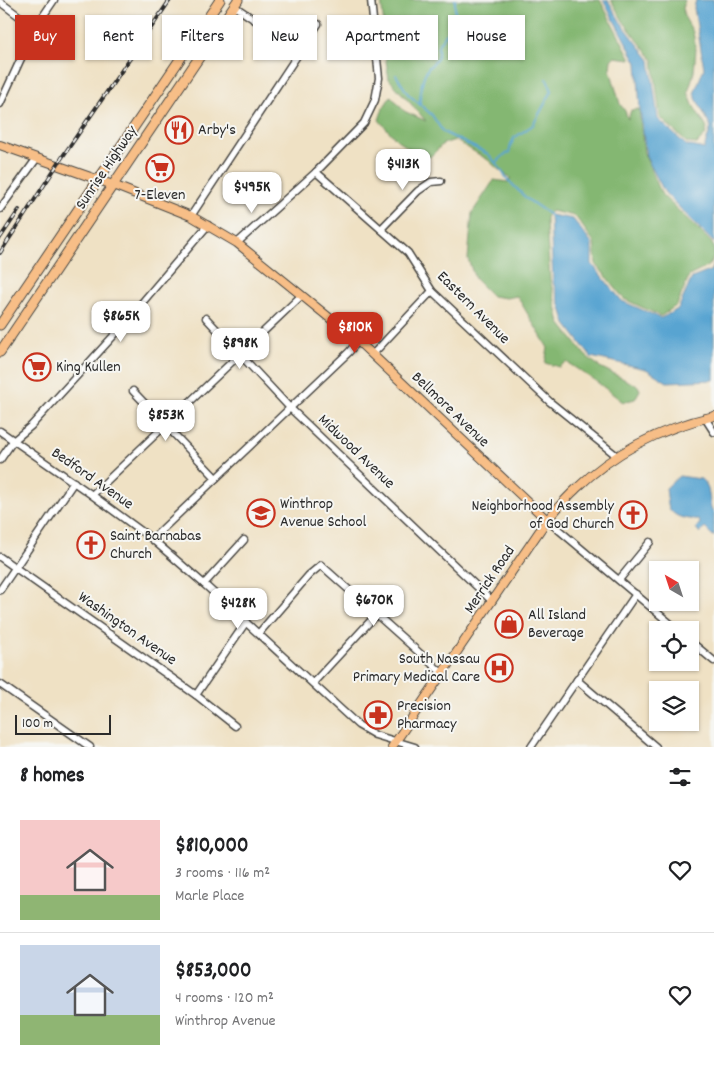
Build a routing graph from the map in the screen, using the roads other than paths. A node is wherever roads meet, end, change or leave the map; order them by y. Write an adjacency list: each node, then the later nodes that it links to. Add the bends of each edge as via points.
1 (54, 0): 7 (street)
2 (220, 0): 15 (highway, Sunrise Highway)
3 (370, 0): 14 (street, via 379,78 375,100 364,123)
4 (0, 2): 6 (street)
5 (236, 3): 8 (street); 17 (highway, Sunrise Highway)
6 (18, 15)
7 (44, 15)
8 (253, 15)
9 (20, 60): 11 (street)
10 (294, 60): 19 (street)
11 (0, 104)
12 (0, 145): 13 (main road, Bellmore Avenue)
13 (37, 158): 15 (main road, Bellmore Avenue); 18 (street)
14 (316, 172): 21 (street, Eastern Avenue); 22 (street)
15 (99, 180): 17 (main road, Bellmore Avenue); 26 (highway, Sunrise Highway)
16 (441, 181): 21 (street, via 431,182 418,191)
17 (113, 185): 19 (main road, Bellmore Avenue); 28 (highway, Sunrise Highway)
18 (0, 209)
19 (191, 216): 20 (main road, Bellmore Avenue)
20 (208, 225): 22 (main road, Bellmore Avenue); 38 (street, via 118,331 31,426)
21 (380, 229): 23 (street, Eastern Avenue, via 408,254)
22 (236, 243): 24 (main road, Bellmore Avenue)
23 (432, 291): 30 (street); 39 (street, Eastern Avenue, via 550,402)
24 (301, 296): 27 (main road, Bellmore Avenue); 29 (street)
25 (206, 318): 29 (street, Midwood Avenue)
26 (0, 325)
27 (358, 341): 30 (main road, Bellmore Avenue); 32 (street)
28 (0, 352)
29 (240, 354): 32 (street, Midwood Avenue); 35 (street)
30 (373, 354): 44 (main road, Bellmore Avenue)
31 (133, 391): 35 (street)
32 (290, 408): 41 (street); 54 (street, Midwood Avenue)
33 (714, 416): 34 (main road, Merrick Road)
34 (705, 418): 37 (street); 39 (main road, Merrick Road, via 645,440)
35 (165, 425): 41 (street); 43 (street)
36 (0, 432): 38 (street, Bedford Avenue)
37 (714, 432)
38 (13, 441): 40 (street); 42 (street, Bedford Avenue)
39 (617, 456): 44 (main road, Merrick Road, via 573,491)
40 (0, 460)
41 (216, 478): 45 (street)
42 (74, 482): 43 (street, Bedford Avenue); 49 (street)
43 (92, 494): 45 (street, Bedford Avenue)
44 (547, 520): 50 (street, Bellmore Avenue); 54 (main road, Merrick Road)
45 (152, 539): 51 (street, Bedford Avenue)
46 (244, 540): 51 (street)
47 (650, 542): 50 (street)
48 (0, 557): 49 (street, Washington Avenue)
49 (15, 568): 52 (street); 65 (street, Washington Avenue)
50 (619, 580): 53 (street, Bellmore Avenue)
51 (204, 584): 57 (street, Bedford Avenue)
52 (0, 590)
53 (636, 594): 56 (street, Bellmore Avenue); 62 (street)
54 (492, 601): 61 (main road, Merrick Road)
55 (376, 615): 58 (street, via 321,565); 61 (street); 63 (street)
56 (668, 621)
57 (246, 622): 58 (street, Bedford Avenue); 65 (street)
58 (259, 633): 63 (street, Bedford Avenue)
59 (699, 648): 60 (street)
60 (714, 661)
61 (442, 673): 67 (main road, Merrick Road)
62 (577, 680): 70 (street); 71 (street)
63 (313, 683): 67 (street, Bedford Avenue, via 358,725)
64 (0, 684): 68 (street)
65 (196, 695): 66 (street, Washington Avenue)
66 (235, 726)
67 (394, 744): 69 (street, Bedford Avenue)
68 (90, 747)
69 (415, 747)
70 (531, 747)
71 (656, 747)

